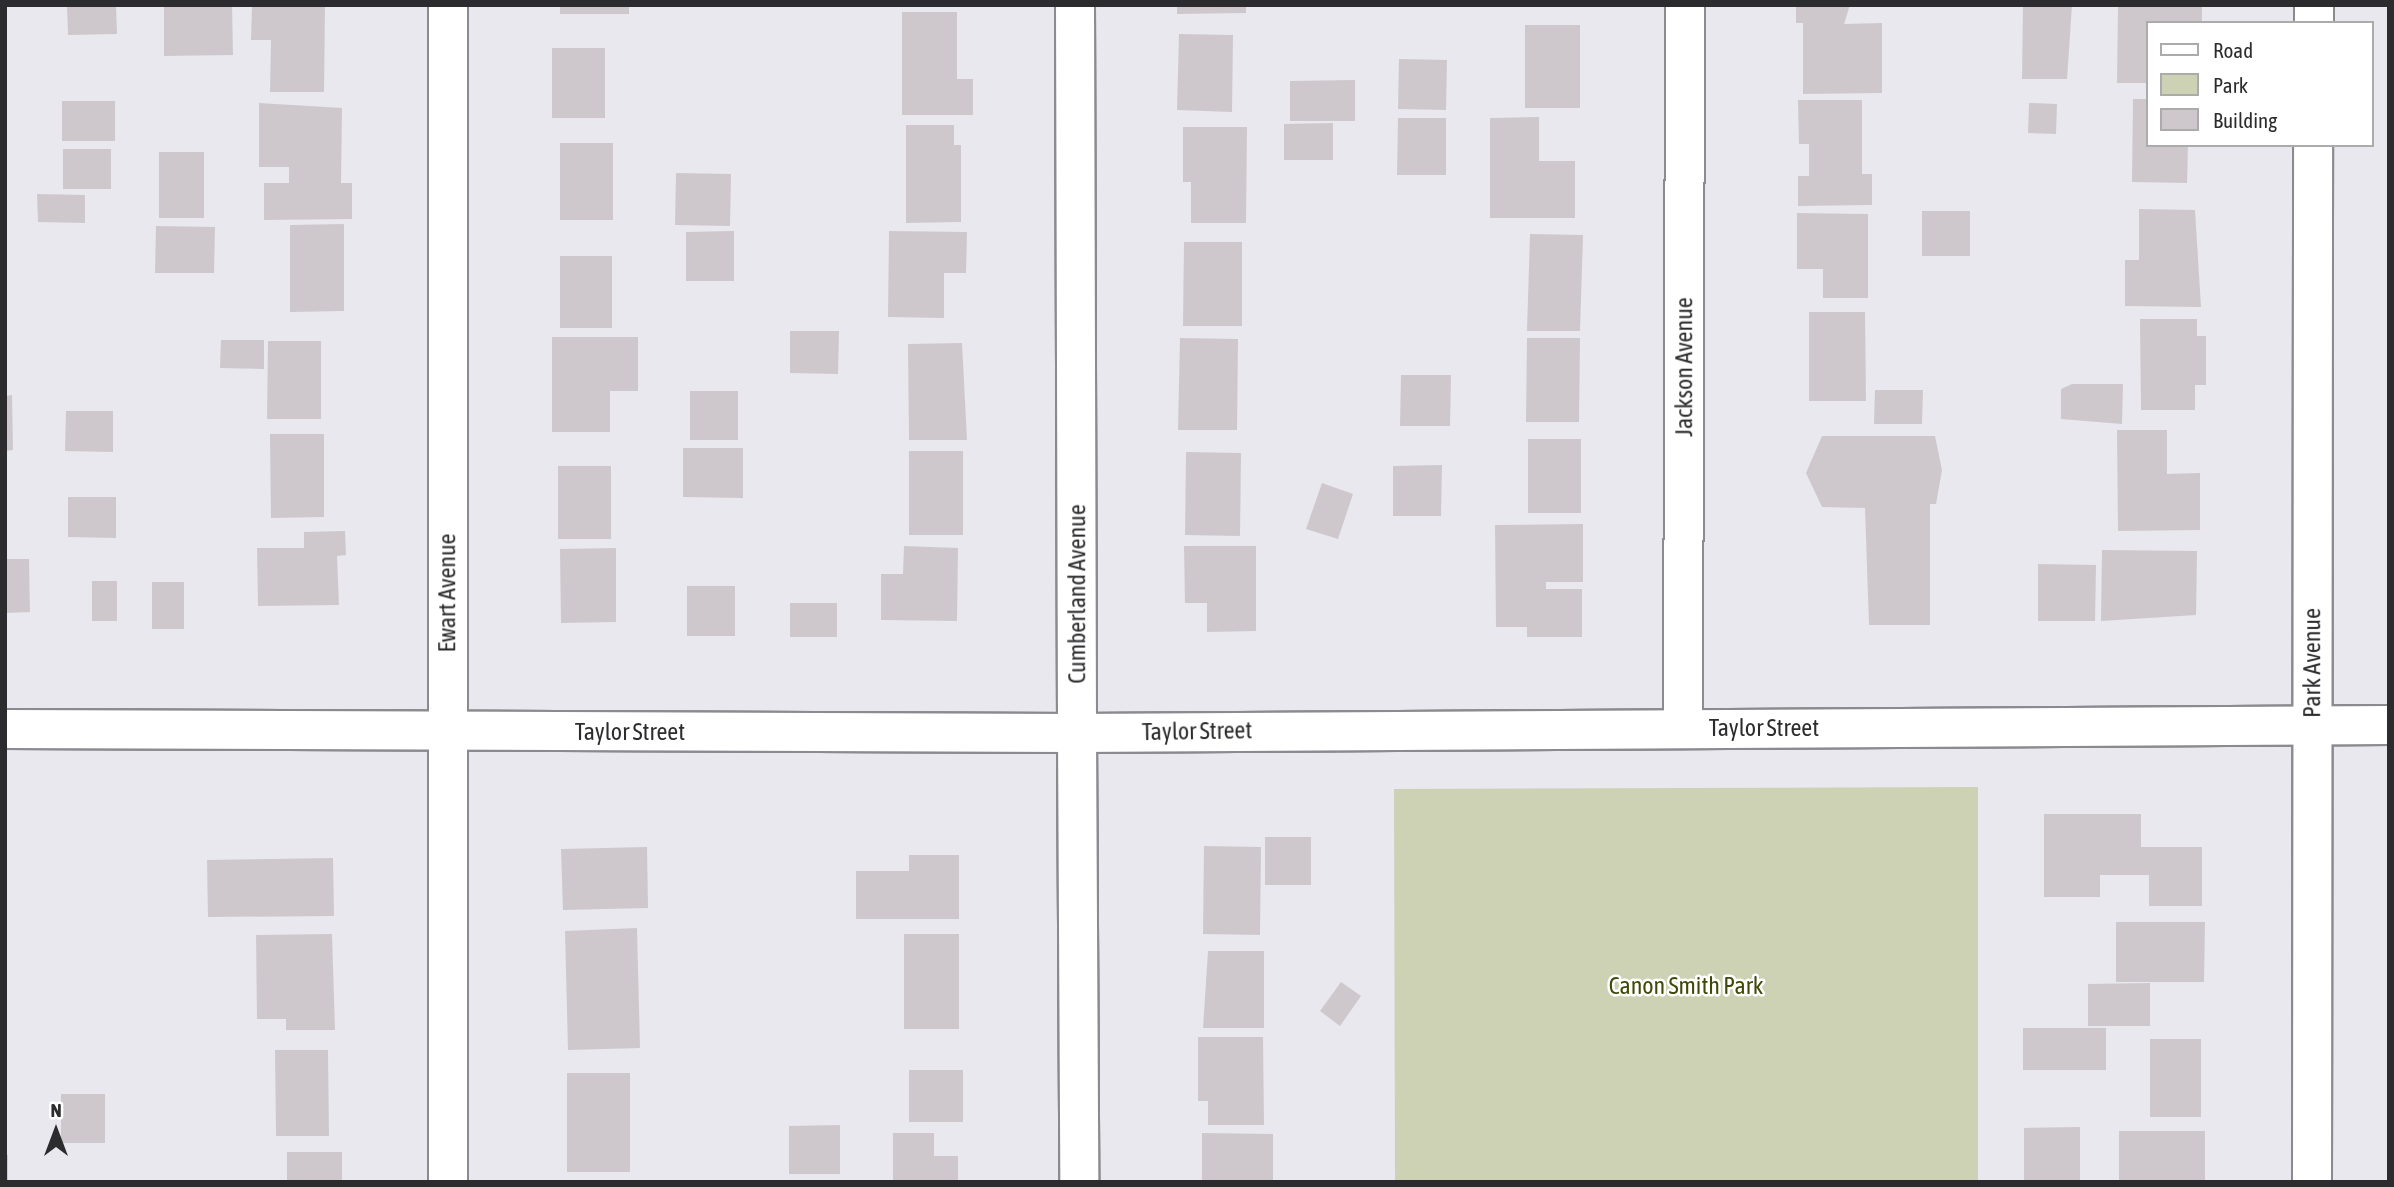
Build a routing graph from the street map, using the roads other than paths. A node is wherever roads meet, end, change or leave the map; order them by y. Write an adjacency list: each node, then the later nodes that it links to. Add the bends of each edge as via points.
1 (448, 5): 9 (street, Ewart Avenue)
2 (1075, 5): 10 (street, Cumberland Avenue)
3 (1685, 5): 7 (street, Jackson Avenue)
4 (2314, 147): 5 (street, Park Avenue)
5 (2312, 725): 6 (street, Taylor Street); 7 (street, Taylor Street); 13 (street, Park Avenue)
6 (2389, 725)
7 (1683, 728): 10 (street, Taylor Street)
8 (5, 729): 9 (street, Taylor Street)
9 (447, 733): 10 (street, Taylor Street); 11 (street, Ewart Avenue)
10 (1077, 733): 12 (street, Cumberland Avenue)
11 (448, 1182)
12 (1079, 1182)
13 (2312, 1182)

